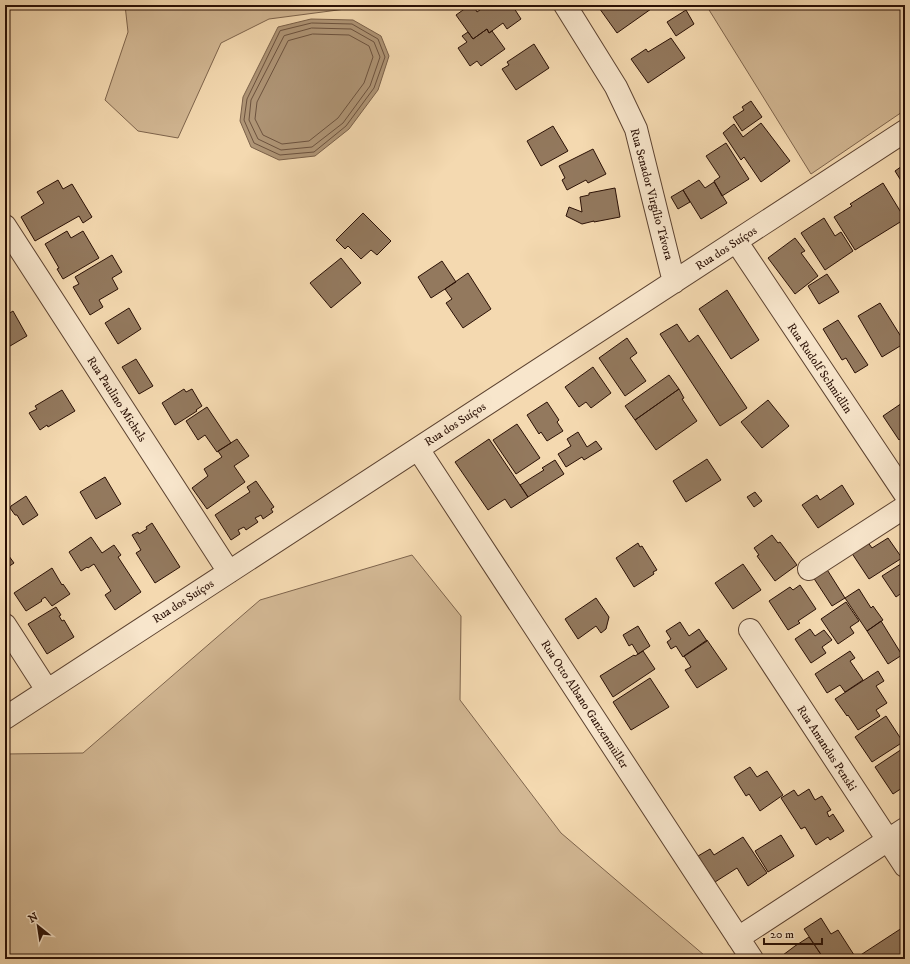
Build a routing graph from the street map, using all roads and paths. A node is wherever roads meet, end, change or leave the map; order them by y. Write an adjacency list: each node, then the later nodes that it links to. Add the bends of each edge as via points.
1 (565, 5): 5 (street, Rua Senador Virgílio Távora, via 616,87 636,129)
2 (905, 131): 4 (street, Rua dos Suíços)
3 (5, 226): 10 (street, Rua Paulino Michels)
4 (736, 241): 5 (street, Rua dos Suíços); 7 (street, Rua Rudolf Schmidlin)
5 (674, 282): 6 (street, Rua dos Suíços)
6 (418, 449): 10 (street, Rua dos Suíços); 17 (street, Rua Otto Albano Ganzenmüller)
7 (905, 494)
8 (905, 507): 9 (street)
9 (809, 569)
10 (229, 572): 13 (street, Rua dos Suíços)
11 (5, 625): 13 (street)
12 (750, 630): 15 (street, Rua Amandus Penski)
13 (47, 690): 14 (street, Rua dos Suíços)
14 (5, 718)
15 (896, 834): 16 (street, Rua Amandus Penski); 17 (street)
16 (905, 866)
17 (738, 938): 18 (street, Rua Otto Albano Ganzenmüller)
18 (752, 959)

